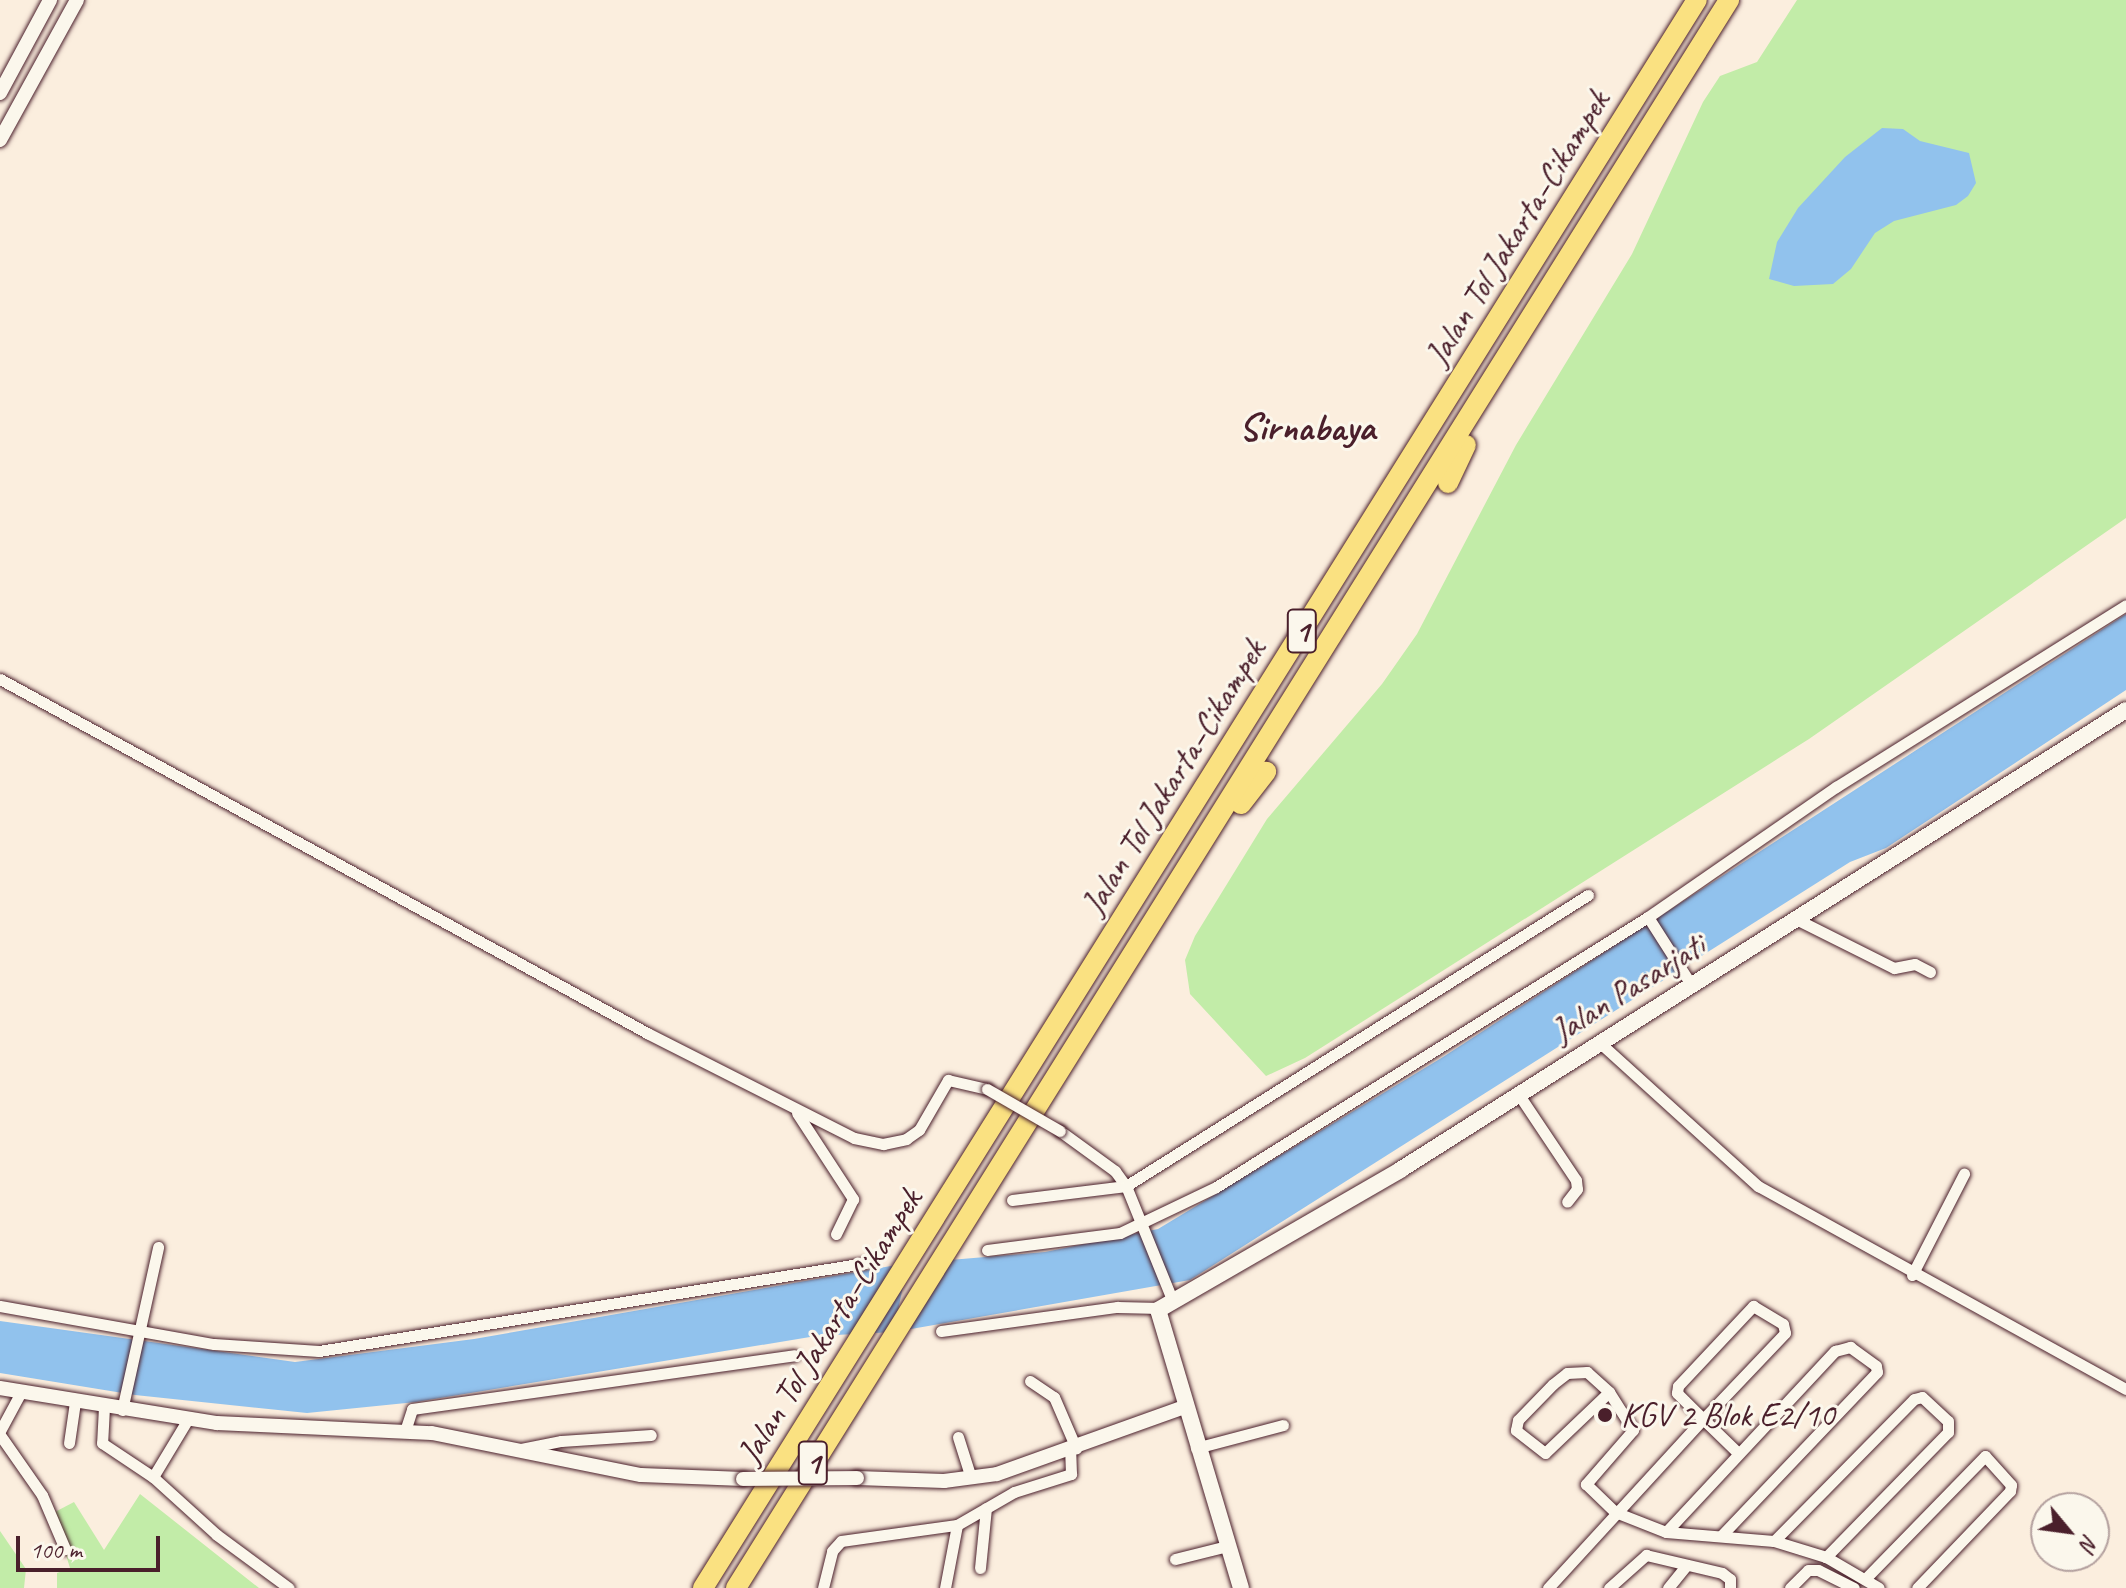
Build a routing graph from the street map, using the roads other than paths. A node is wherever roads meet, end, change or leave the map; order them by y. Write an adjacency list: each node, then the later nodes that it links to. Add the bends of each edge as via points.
1 (50, 0): 5 (street)
2 (77, 0): 6 (street)
3 (1697, 0): 74 (highway, Jalan Tol Jakarta–Cikampek / 1)
4 (1729, 0): 7 (highway, Jalan Tol Jakarta–Cikampek / 1)
5 (0, 93)
6 (1, 137)
7 (1518, 341): 8 (highway); 13 (highway, Jalan Tol Jakarta–Cikampek / 1)
8 (1448, 483)
9 (2126, 605): 15 (street, via 1849,778)
10 (0, 679): 21 (street)
11 (2126, 710): 16 (main road, Jalan Pasarjati)
12 (1266, 772): 13 (highway)
13 (1194, 859): 75 (highway, Jalan Tol Jakarta–Cikampek / 1)
14 (1588, 895): 23 (street)
15 (1648, 917): 18 (street); 26 (street)
16 (1794, 918): 17 (street, via 1894,968 1919,965); 18 (main road, Jalan Pasarjati)
17 (1930, 972)
18 (1686, 976): 19 (main road, Jalan Pasarjati)
19 (1599, 1042): 20 (main road, Jalan Pasarjati); 31 (street, via 1758,1186)
20 (1517, 1092): 25 (street, via 1576,1180 1577,1189); 32 (main road, Jalan Pasarjati, via 1400,1170)
21 (794, 1110): 23 (street, bridge, via 854,1138 889,1144 919,1130 948,1080 987,1089 1060,1131 1115,1171); 27 (street, via 853,1199)
22 (1964, 1174): 31 (street)
23 (1126, 1186): 24 (street); 26 (street)
24 (1012, 1200)
25 (1567, 1202)
26 (1147, 1229): 29 (street); 32 (street)
27 (836, 1234)
28 (158, 1247): 35 (street)
29 (987, 1250)
30 (865, 1263): 35 (street, via 319,1351)
31 (1912, 1275): 39 (street)
32 (1165, 1302): 34 (street); 45 (main road)
33 (0, 1306): 35 (street)
34 (941, 1331)
35 (136, 1338): 43 (street)
36 (794, 1355): 49 (street, via 412,1409)
37 (1030, 1381): 55 (street, via 1054,1397)
38 (0, 1388): 40 (street)
39 (2126, 1389)
40 (21, 1392): 42 (street); 50 (street)
41 (1609, 1392): 41 (street, via 1587,1372 1567,1373 1518,1420 1516,1430 1545,1453); 61 (street, via 1633,1430 1586,1484)
42 (75, 1402): 44 (street); 53 (street)
43 (123, 1402): 44 (street); 46 (street)
44 (104, 1407): 58 (street, via 102,1443)
45 (1184, 1407): 54 (main road); 55 (street)
46 (188, 1419): 49 (street, via 273,1428); 58 (street)
47 (1703, 1419): 47 (street, via 1677,1393 1678,1386 1747,1310 1759,1307 1783,1324 1785,1333); 57 (street); 61 (street)
48 (1283, 1425): 54 (street)
49 (405, 1431): 56 (street)
50 (0, 1433): 67 (street, via 42,1495)
51 (651, 1435): 56 (street, via 561,1441)
52 (958, 1437): 59 (street)
53 (69, 1443)
54 (1196, 1448): 66 (main road)
55 (1073, 1450): 59 (street); 60 (street, via 1071,1474 1014,1492)
56 (517, 1451): 59 (street, bridge, via 641,1475)
57 (1736, 1451): 63 (street); 64 (street, via 1843,1346 1876,1366 1877,1372)
58 (153, 1477): 73 (street, via 217,1535)
59 (971, 1478)
60 (986, 1508): 62 (street); 71 (street)
61 (1615, 1512): 63 (street); 79 (street)
62 (957, 1525): 76 (street, via 841,1541 832,1551); 77 (street)
63 (1666, 1532): 64 (street)
64 (1722, 1535): 65 (street)
65 (1774, 1541): 68 (street); 68 (street, via 1914,1399 1922,1397 1948,1421 1948,1432)
66 (1227, 1546): 69 (street); 78 (main road)
67 (65, 1549)
68 (1826, 1557): 72 (street)
69 (1175, 1559)
70 (1686, 1566): 80 (street, via 1646,1555); 81 (street); 82 (street, via 1722,1573 1730,1579)
71 (980, 1568)
72 (1865, 1579): 85 (street); 86 (street, via 1985,1456 2011,1485 2010,1491)
73 (289, 1588)
74 (703, 1588)
75 (736, 1588)
76 (823, 1588)
77 (945, 1588)
78 (1241, 1588)
79 (1548, 1588)
80 (1609, 1588)
81 (1668, 1588)
82 (1730, 1588)
83 (1790, 1588): 84 (street, via 1808,1570 1818,1570)
84 (1854, 1588)
85 (1879, 1588)
86 (1917, 1588)

